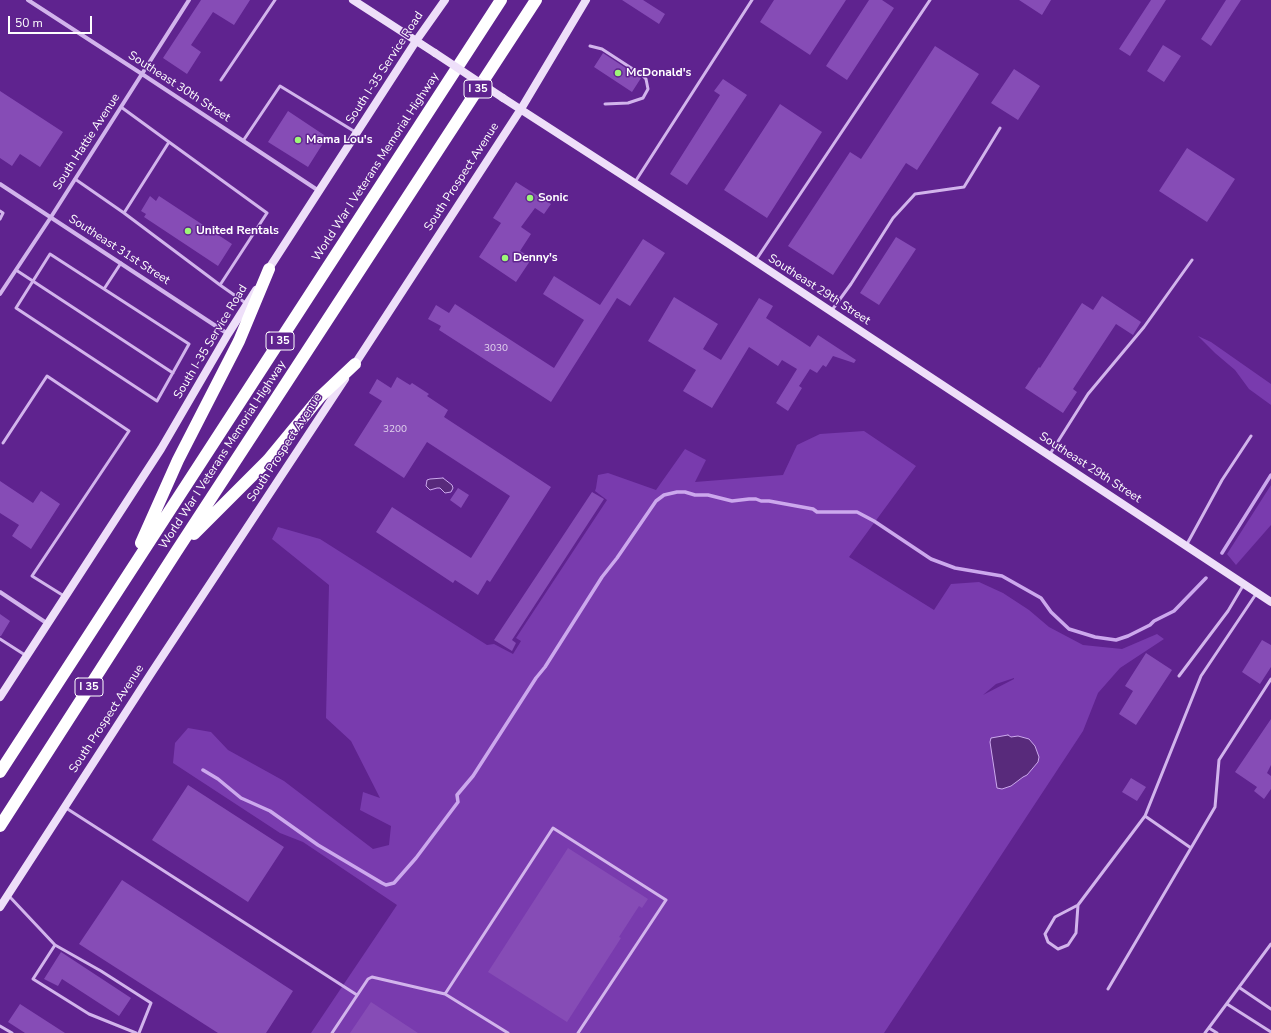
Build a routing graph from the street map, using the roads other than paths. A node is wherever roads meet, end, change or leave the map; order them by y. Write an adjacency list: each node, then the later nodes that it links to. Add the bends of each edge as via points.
1 (28, 0): 13 (street, Southeast 30th Street)
2 (189, 0): 13 (street, South Hattie Avenue)
3 (276, 0): 14 (lane)
4 (353, 0): 11 (main road, Southeast 29th Street)
5 (445, 0): 11 (main road, South I-35 Service Road)
6 (501, 0): 49 (highway, World War I Veterans Memorial Highway / I 35)
7 (536, 0): 48 (highway, World War I Veterans Memorial Highway / I 35)
8 (586, 0): 17 (main road, South Prospect Avenue)
9 (752, 0): 23 (lane)
10 (930, 0): 31 (lane)
11 (416, 41): 17 (main road, Southeast 29th Street, bridge); 19 (main road, South I-35 Service Road)
12 (590, 46): 15 (lane, via 602,48 646,79 648,89 643,98 628,103)
13 (142, 74): 16 (street, South Hattie Avenue); 20 (street, Southeast 30th Street)
14 (221, 80)
15 (605, 104)
16 (121, 107): 21 (lane); 22 (street, South Hattie Avenue)
17 (521, 109): 23 (main road, Southeast 29th Street); 42 (main road, South Prospect Avenue)
18 (1000, 128): 40 (lane, via 964,187 915,194 893,218)
19 (357, 133): 20 (lane, via 280,86); 25 (main road, South I-35 Service Road)
20 (243, 140): 25 (street, Southeast 30th Street)
21 (169, 142): 27 (lane); 36 (lane, via 267,213)
22 (75, 179): 27 (lane); 28 (street, South Hattie Avenue)
23 (635, 183): 31 (main road, Southeast 29th Street)
24 (0, 184): 28 (street, Southeast 31st Street)
25 (319, 191): 33 (main road, South I-35 Service Road)
26 (0, 211): 29 (lane, via 3,213)
27 (124, 213): 36 (lane)
28 (51, 217): 32 (street, Southeast 31st Street); 34 (street, South Hattie Avenue)
29 (0, 219)
30 (1192, 260): 46 (lane, via 1144,327 1088,394)
31 (755, 262): 40 (main road, Southeast 29th Street)
32 (121, 263): 37 (lane); 41 (street, Southeast 31st Street)
33 (269, 269): 39 (main road, South I-35 Service Road); 49 (highway, via 239,341 178,460)
34 (16, 270): 35 (lane); 38 (street, South Hattie Avenue)
35 (33, 281): 37 (lane, via 50,254); 43 (lane); 43 (lane, via 16,308 157,402)
36 (220, 285): 39 (lane)
37 (104, 290): 43 (lane, via 189,344)
38 (0, 294)
39 (246, 304): 41 (main road, South I-35 Service Road)
40 (831, 312): 46 (main road, Southeast 29th Street)
41 (228, 334): 53 (main road, South I-35 Service Road, via 161,449)
42 (354, 364): 48 (highway, via 320,397 268,460); 62 (main road, South Prospect Avenue)
43 (173, 373)
44 (1251, 436): 47 (lane, via 1222,480)
45 (3, 443): 53 (lane, via 47,376 129,431 32,576)
46 (1049, 455): 47 (main road, Southeast 29th Street)
47 (1186, 546): 50 (main road, Southeast 29th Street)
48 (176, 552): 64 (highway, World War I Veterans Memorial Highway / I 35)
49 (127, 576): 61 (highway, World War I Veterans Memorial Highway / I 35)
50 (1244, 584): 52 (main road, Southeast 29th Street); 58 (lane, via 1228,611)
51 (0, 592): 55 (street)
52 (1257, 593): 54 (main road, Southeast 29th Street); 63 (lane, via 1201,676)
53 (65, 597): 55 (main road, South I-35 Service Road)
54 (1271, 602)
55 (48, 624): 57 (main road, South I-35 Service Road)
56 (0, 639): 57 (lane)
57 (27, 656): 60 (main road, South I-35 Service Road)
58 (1179, 676)
59 (1271, 679): 65 (lane, via 1219,760 1215,807)
60 (0, 697)
61 (0, 772)
62 (65, 807): 66 (main road, South Prospect Avenue); 74 (lane)
63 (1145, 816): 65 (lane); 67 (lane)
64 (1, 825)
65 (1191, 848): 72 (lane)
66 (8, 895): 68 (main road, South Prospect Avenue); 70 (lane)
67 (1078, 905): 67 (lane, via 1055,917 1045,934 1048,942 1058,949 1068,945 1076,933)
68 (0, 907)
69 (1271, 944): 71 (lane)
70 (55, 945): 81 (lane, via 33,979 89,1014); 82 (lane, via 151,1003)
71 (1240, 988): 75 (lane); 76 (lane)
72 (1108, 989)
73 (446, 994): 74 (lane, via 372,977 368,978); 84 (lane); 85 (lane, via 554,828 666,900)
74 (357, 995): 83 (lane)
75 (1227, 1004): 78 (lane); 79 (lane)
76 (1271, 1008)
77 (0, 1026): 80 (lane)
78 (1209, 1028): 86 (lane); 87 (lane)
79 (1271, 1032)
80 (12, 1033)
81 (136, 1033)
82 (139, 1033)
83 (332, 1033)
84 (508, 1033)
85 (578, 1033)
86 (1205, 1033)
87 (1217, 1033)

